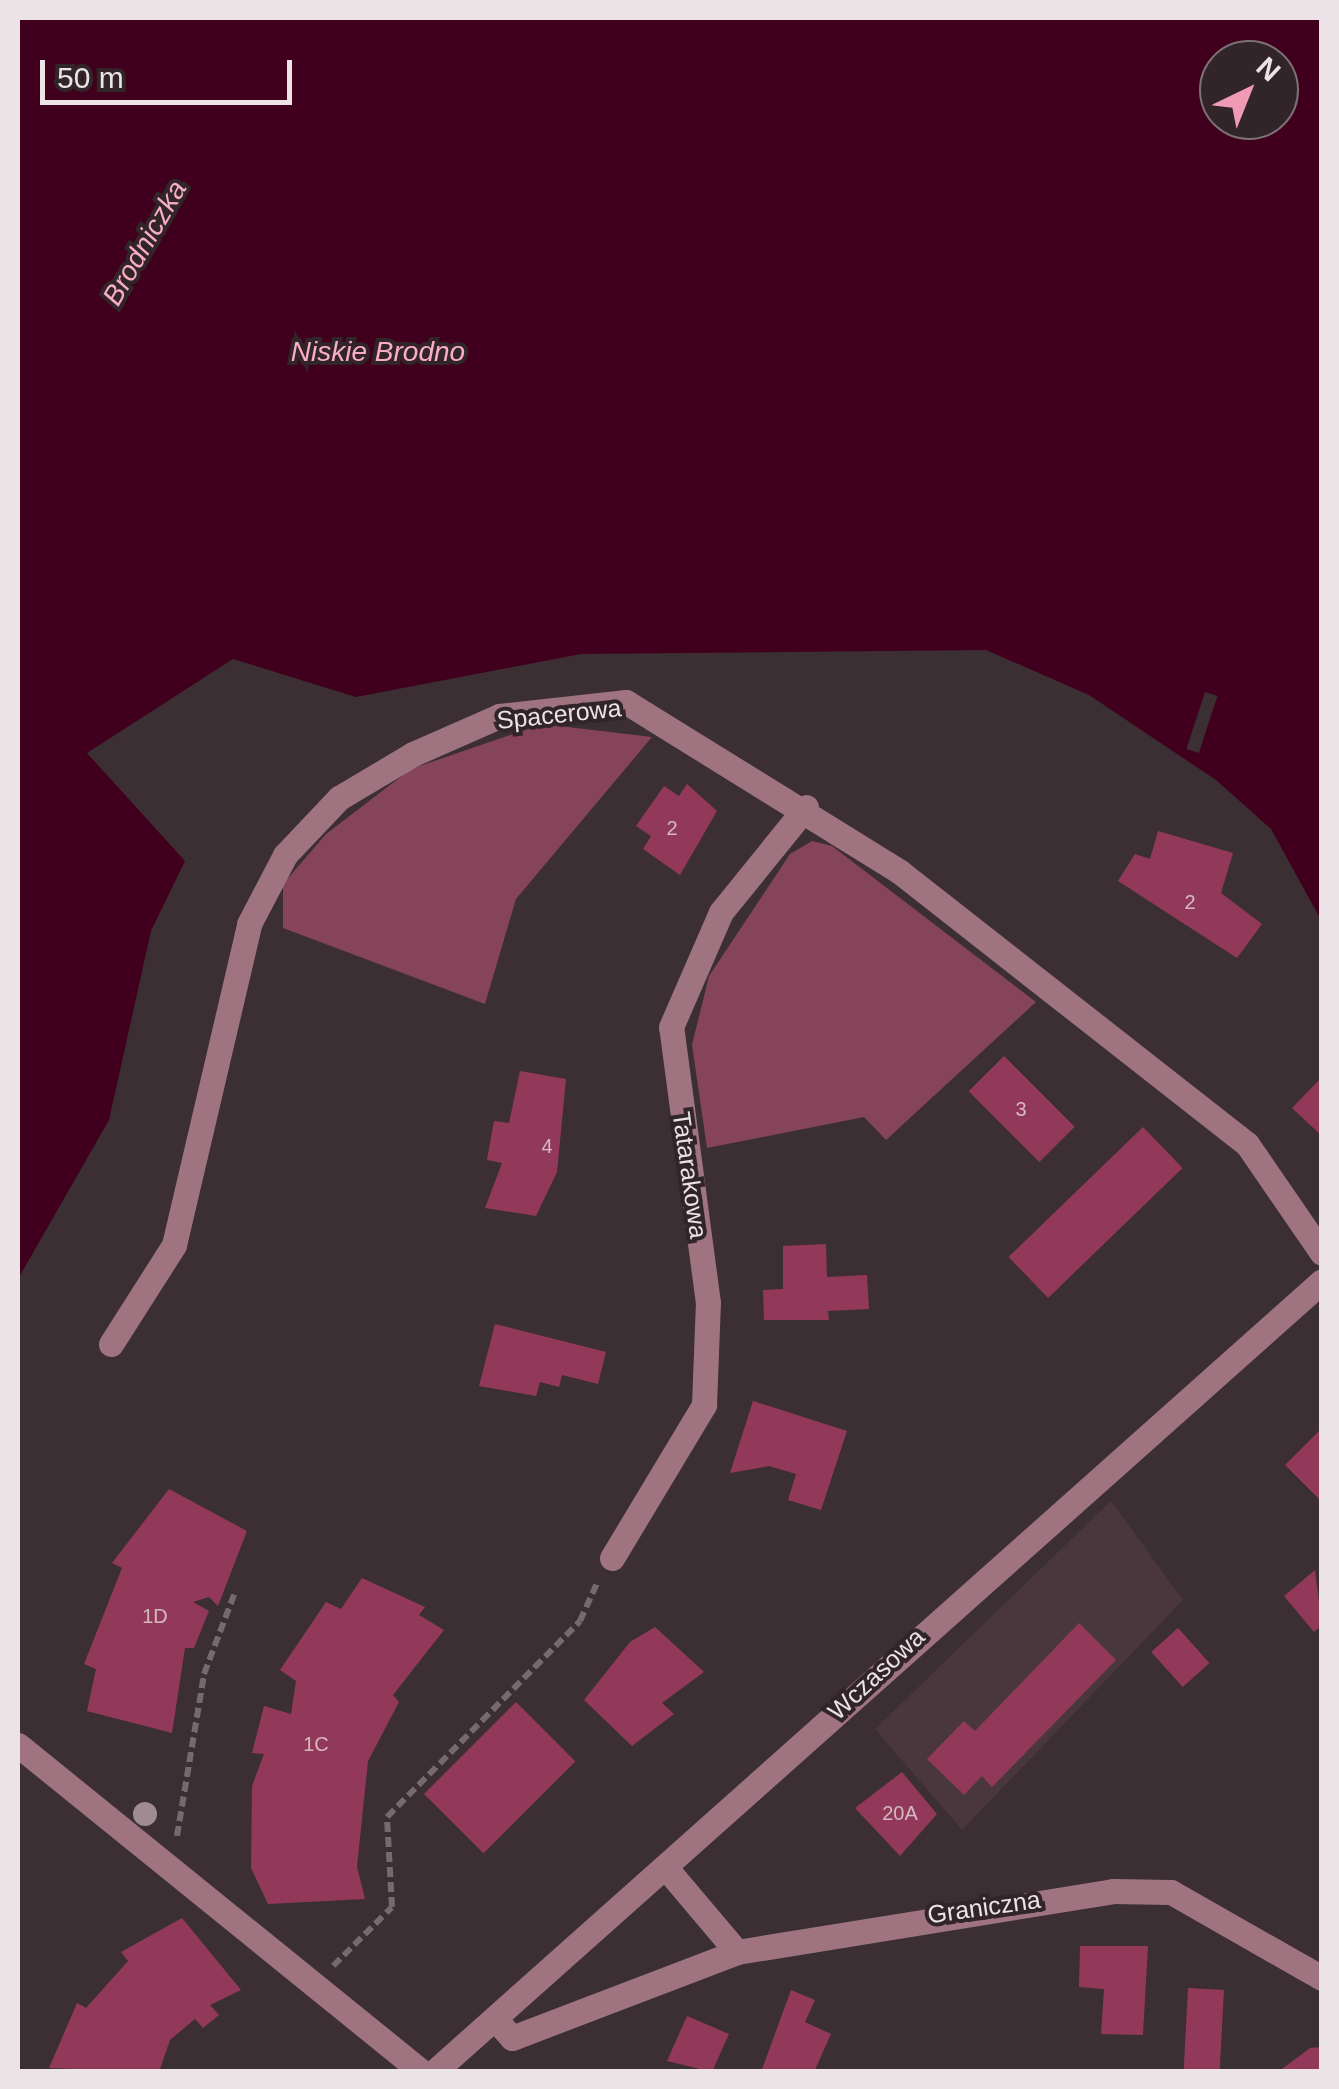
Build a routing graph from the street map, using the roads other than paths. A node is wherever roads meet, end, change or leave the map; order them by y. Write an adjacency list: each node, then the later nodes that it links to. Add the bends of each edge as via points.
1 (806, 808): 2 (street, Spacerowa, via 1247,1144); 4 (street, Spacerowa, via 626,702 499,716 340,798 285,855 249,924 174,1245); 5 (street, Tatarakowa, via 720,912 671,1027 708,1303 704,1404)
2 (1322, 1253)
3 (1322, 1280): 7 (street, Wczasowa)
4 (111, 1344)
5 (612, 1558)
6 (24, 1760): 11 (street, via 318,1981)
7 (666, 1868): 8 (street); 10 (street, Wczasowa)
8 (737, 1952): 9 (street, Graniczna, via 1022,1900 1171,1892); 10 (street, Graniczna, via 534,2032 512,2038)
9 (1322, 1978)
10 (494, 2019): 12 (street, Wczasowa)
11 (422, 2072)
12 (434, 2072)

